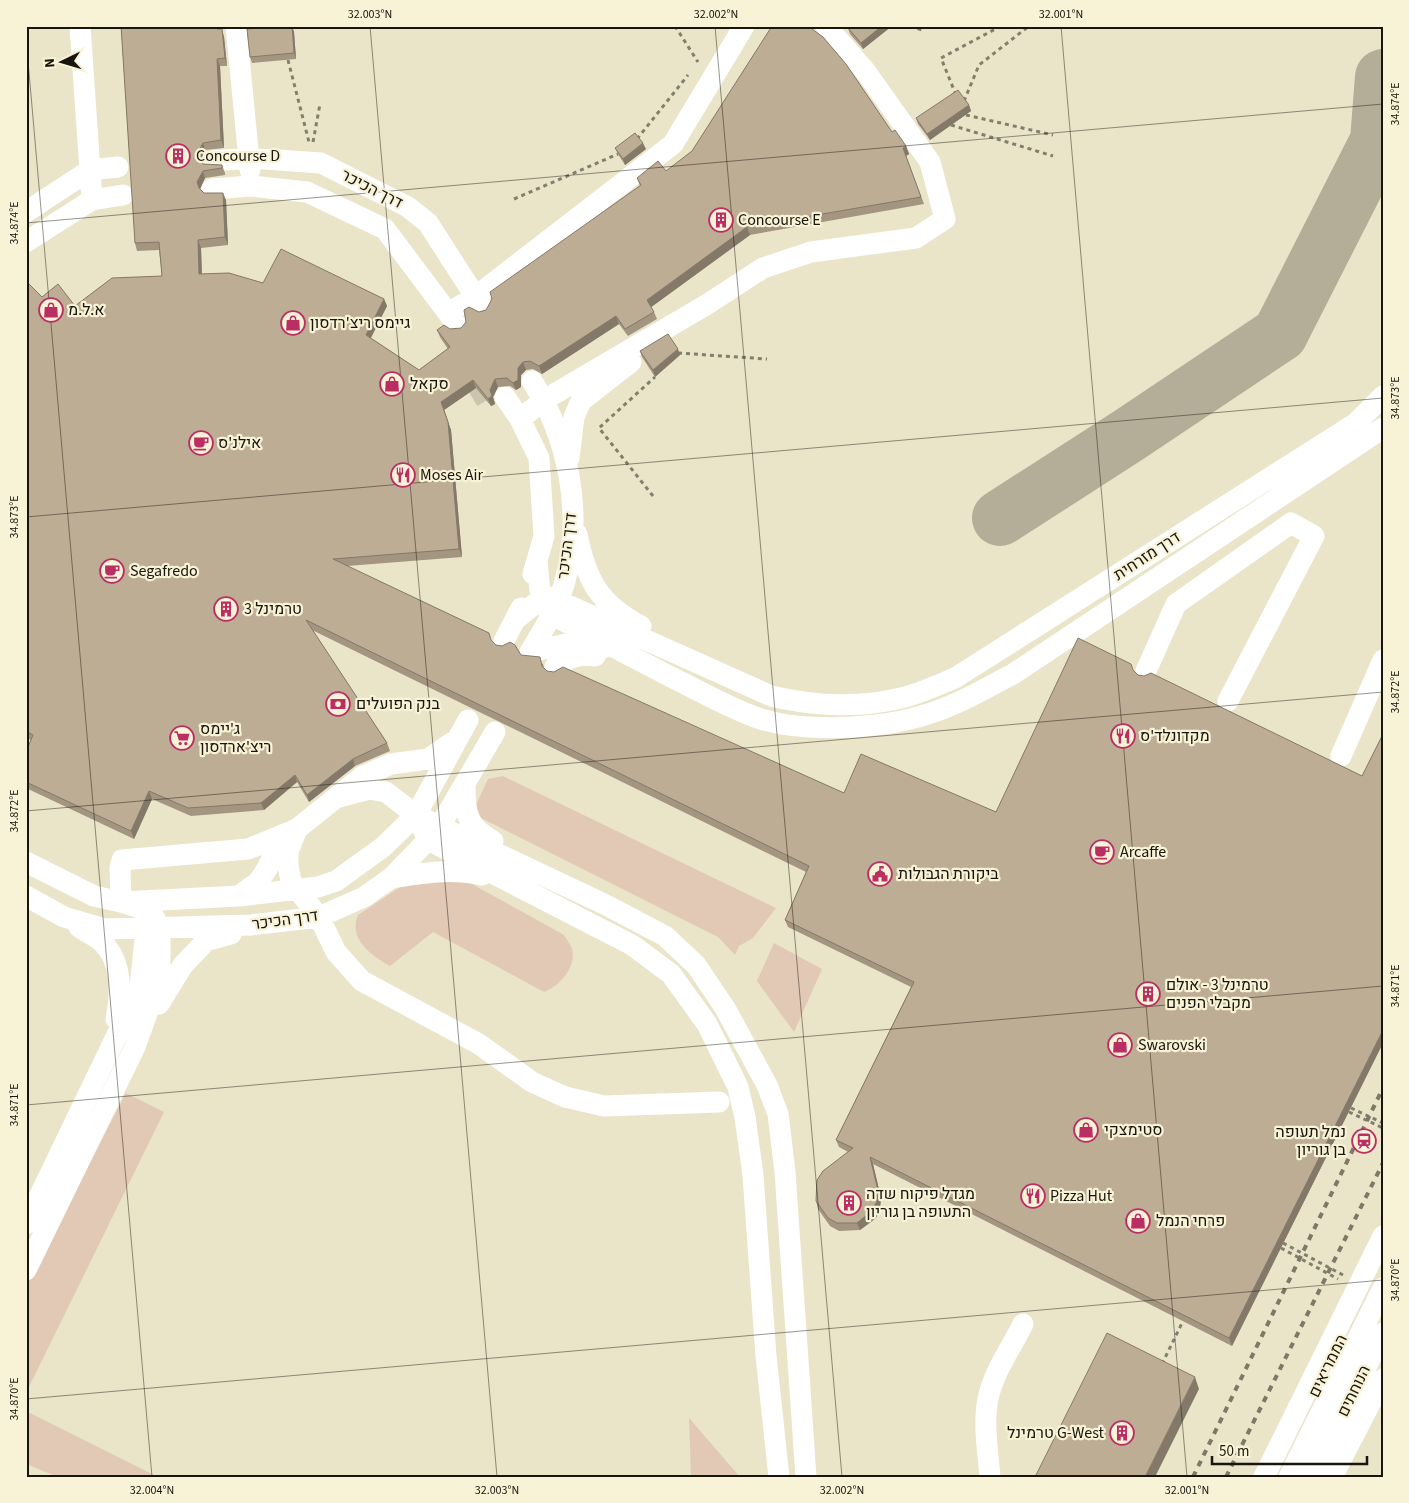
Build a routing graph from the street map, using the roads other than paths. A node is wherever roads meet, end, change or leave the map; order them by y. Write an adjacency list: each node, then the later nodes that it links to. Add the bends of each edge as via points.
1 (80, 26): 8 (street)
2 (236, 26): 5 (street)
3 (744, 26): 15 (street, via 673,144)
4 (826, 26): 16 (street, via 866,72 930,162 945,219 916,238 811,252 763,268)
5 (250, 158): 6 (street, דרך הכיכר); 9 (street); 15 (street, דרך הכיכר, via 321,163 408,207 428,223)
6 (212, 161)
7 (118, 167): 8 (street)
8 (90, 170): 12 (street); 13 (street)
9 (251, 186): 10 (street, דרך הכיכר); 15 (street, דרך הכיכר, via 307,192 385,229 452,319)
10 (212, 190)
11 (124, 195): 12 (street)
12 (92, 200): 14 (street)
13 (26, 212)
14 (26, 242)
15 (479, 302)
16 (706, 305): 20 (street); 23 (street, via 581,401 574,416)
17 (532, 380): 20 (street, דרך הכיכר)
18 (1383, 396): 26 (street, דרך מזרחית, via 1356,422)
19 (505, 397): 21 (street, דרך הכיכר)
20 (544, 400): 21 (street); 23 (street, דרך הכיכר, via 562,443)
21 (520, 419): 25 (street, דרך הכיכר, via 538,458 544,536)
22 (1383, 428): 27 (street)
23 (568, 481): 24 (street, דרך הכיכר)
24 (574, 518): 29 (street, דרך הכיכר, via 566,578); 36 (street, via 581,554 591,580 601,596 620,615)
25 (537, 561): 29 (street); 30 (street, דרך הכיכר)
26 (1130, 566): 27 (street); 36 (street, דרך מזרחית, via 955,678 902,698 846,704 799,702)
27 (1145, 586): 28 (street, via 1155,597); 34 (street, via 1013,674 972,696 928,714 883,724 838,728 796,726 756,718)
28 (1176, 604): 35 (street); 37 (street, via 1291,523 1314,536)
29 (551, 605): 30 (street); 34 (street); 34 (street, דרך הכיכר, via 530,652 571,643 604,648); 36 (street)
30 (516, 619): 31 (street, דרך הכיכר)
31 (504, 641)
32 (1383, 660): 41 (street)
33 (555, 667): 34 (street, via 567,659 586,654)
34 (658, 670)
35 (1146, 672)
36 (771, 696)
37 (1228, 701)
38 (468, 720): 40 (street, דרך הכיכר)
39 (495, 732): 42 (street, דרך הכיכר)
40 (456, 739): 43 (street, via 428,759 391,764 363,776); 44 (street, דרך הכיכר)
41 (1341, 756)
42 (465, 783): 46 (street, דרך הכיכר); 56 (street, via 466,812 475,829)
43 (339, 797): 44 (street, via 369,789 386,792); 45 (street)
44 (416, 815): 46 (street); 49 (street, דרך הכיכר, via 383,847)
45 (297, 829): 51 (street, via 288,852 288,866 291,881); 53 (street, via 278,844 258,882); 55 (street, via 248,849 122,860)
46 (434, 833): 48 (street, דרך הכיכר); 50 (street); 56 (street)
47 (26, 862): 55 (street, דרך הכיכר, via 94,896)
48 (391, 878): 50 (street, via 461,870); 58 (street, דרך הכיכר, via 364,897)
49 (336, 881): 51 (street, דרך הכיכר); 58 (street)
50 (521, 888): 74 (street, via 632,945 671,974 707,1024 738,1086 754,1176 766,1356)
51 (298, 891): 53 (street, דרך הכיכר); 58 (street)
52 (26, 896): 57 (street, דרך הכיכר)
53 (239, 896): 54 (street, דרך הכיכר)
54 (200, 899): 55 (street, דרך הכיכר); 59 (street, via 169,905 157,912)
55 (121, 902): 59 (street, via 146,910)
56 (604, 904): 75 (street, via 665,936 696,965 725,1008 767,1085 778,1114 785,1172)
57 (64, 917): 59 (street, דרך הכיכר, via 105,929); 62 (street, via 103,943 119,974 121,994)
58 (319, 917): 60 (street, דרך הכיכר); 63 (street, via 336,952 362,982 479,1044 532,1082 566,1098 604,1106)
59 (153, 925): 60 (street, דרך הכיכר); 61 (street, via 160,974); 62 (street, via 140,986)
60 (250, 925): 61 (street, via 206,941 183,965)
61 (143, 1029): 67 (street)
62 (109, 1054): 64 (street)
63 (719, 1102)
64 (26, 1224)
65 (1383, 1236): 77 (street)
66 (1383, 1256): 68 (street, הממריאים)
67 (26, 1270)
68 (1374, 1291): 78 (street, הממריאים); 79 (street)
69 (1023, 1324): 76 (street, via 988,1400)
70 (1383, 1333): 72 (street, הנוחתים)
71 (1383, 1379): 81 (street)
72 (1358, 1382): 73 (street); 80 (street, הנוחתים)
73 (1383, 1394)
74 (779, 1477)
75 (806, 1477)
76 (990, 1477)
77 (1264, 1477)
78 (1273, 1477)
79 (1289, 1477)
80 (1311, 1477)
81 (1332, 1477)

